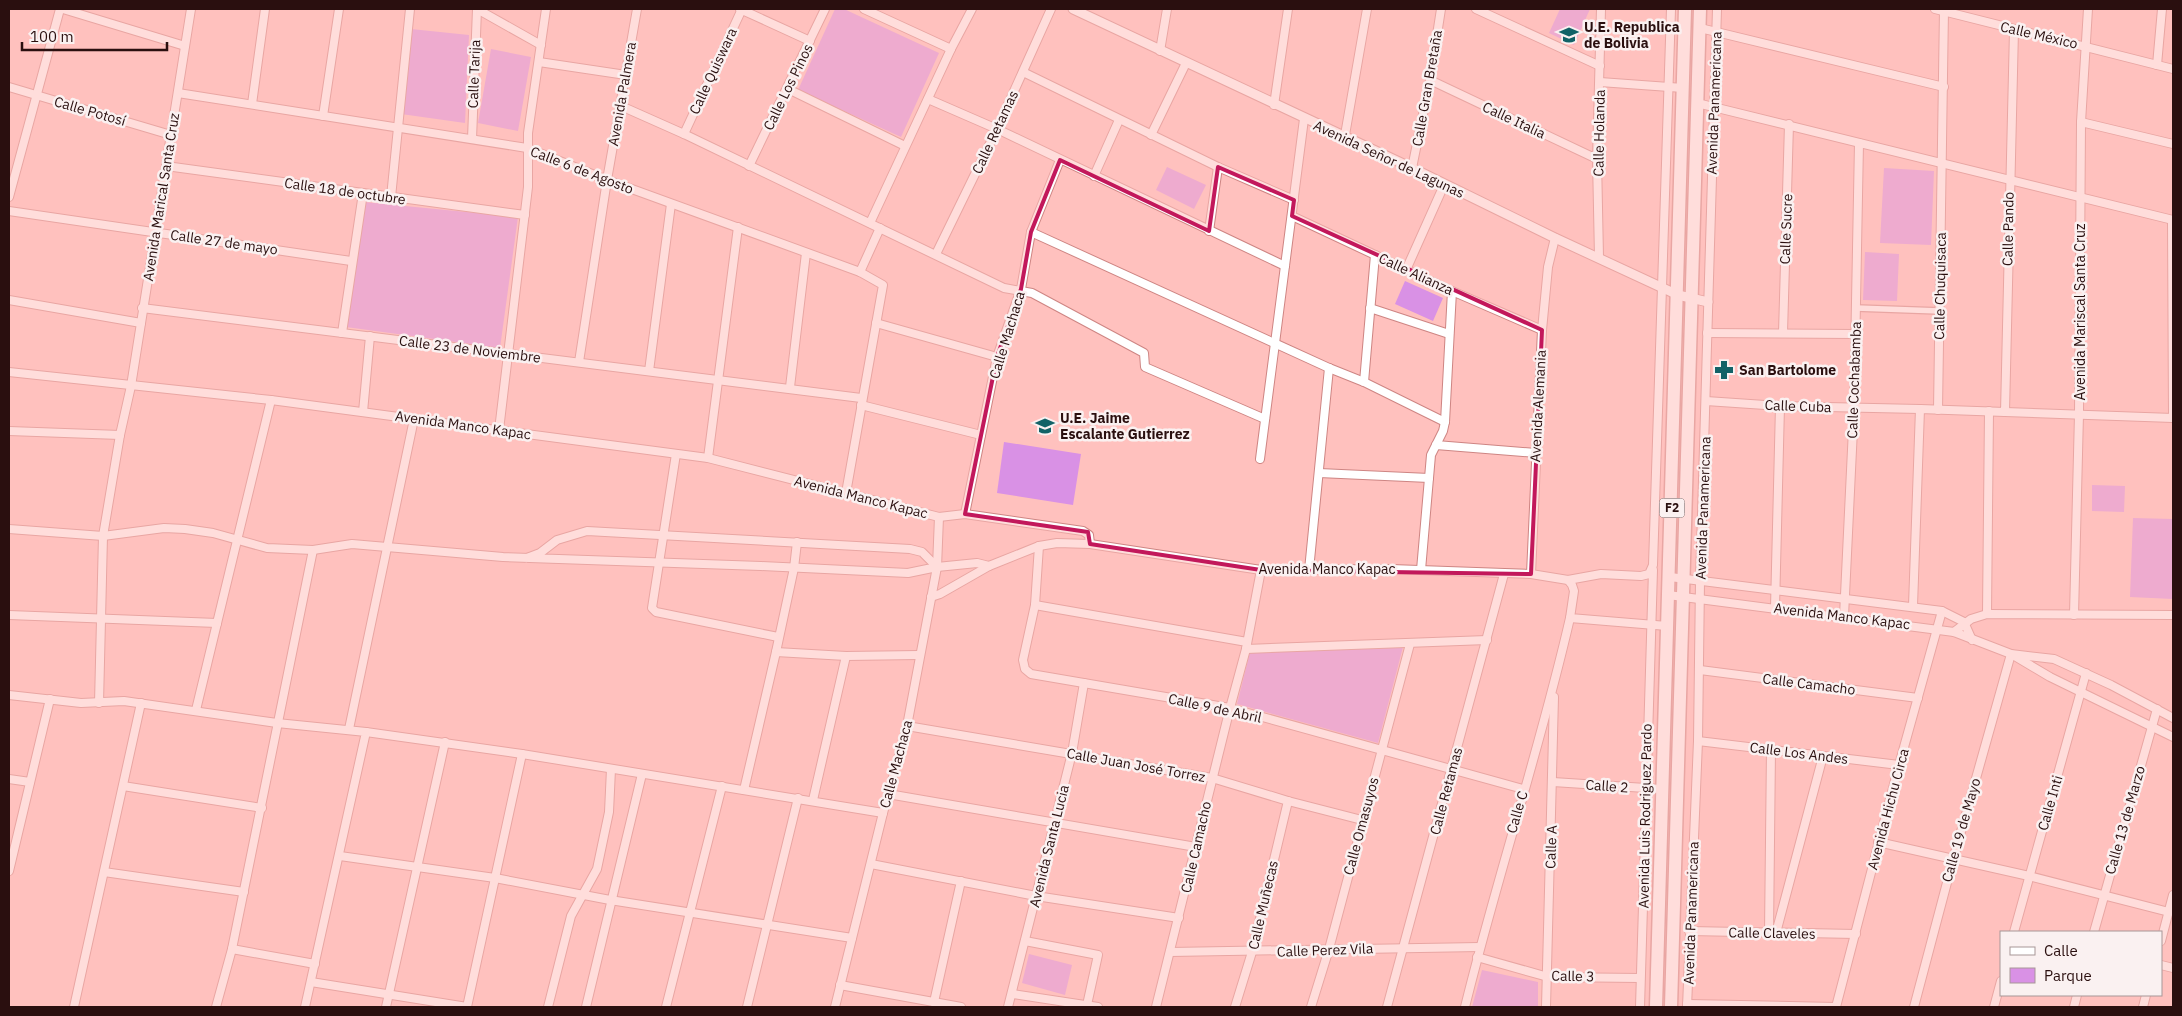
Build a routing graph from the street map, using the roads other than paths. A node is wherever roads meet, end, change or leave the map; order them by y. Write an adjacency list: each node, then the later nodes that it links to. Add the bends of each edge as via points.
1 (61, 9): 30 (street); 55 (street)
2 (93, 9): 30 (street)
3 (191, 9): 36 (street, Avenida Marical Santa Cruz)
4 (265, 9): 58 (street)
5 (339, 9): 62 (street)
6 (410, 9): 67 (street)
7 (477, 9): 35 (street); 73 (street, Calle Tarija)
8 (546, 9): 35 (street)
9 (637, 9): 46 (street, Avenida Palmera)
10 (741, 9): 34 (street); 69 (street, Calle Quiswara)
11 (825, 9): 34 (street, Calle Los Pinos)
12 (864, 9): 38 (street)
13 (972, 9): 38 (street)
14 (1052, 9): 45 (street, Calle Retamas)
15 (1074, 9): 39 (street, Avenida Señor de Lagunas)
16 (1167, 9): 39 (street)
17 (1287, 9): 59 (street)
18 (1367, 9): 72 (street)
19 (1441, 9): 47 (street, Calle Gran Bretaña)
20 (1476, 9): 43 (street)
21 (1601, 9): 43 (street, Calle Holanda)
22 (1671, 9): 50 (street)
23 (1685, 9): 52 (highway, F2)
24 (1700, 9): 31 (highway, Avenida Panamericana / F2)
25 (1718, 9): 33 (street, Avenida Panamericana)
26 (1935, 9): 29 (street, Calle México)
27 (2088, 9): 37 (street, Avenida Mariscal Santa Cruz)
28 (2162, 9): 42 (street)
29 (1944, 10): 32 (street, Calle México); 51 (street, Calle Chuquisaca)
30 (90, 17): 36 (street)
31 (1700, 28): 33 (street); 57 (highway, Avenida Panamericana / F2)
32 (2014, 30): 37 (street, Calle México); 87 (street, Calle Pando)
33 (1716, 32): 51 (street); 61 (street, Avenida Panamericana)
34 (810, 41): 53 (street, Calle Los Pinos)
35 (541, 45): 40 (street)
36 (186, 46): 54 (street, Avenida Marical Santa Cruz)
37 (2085, 46): 42 (street, Calle México); 65 (street, Avenida Mariscal Santa Cruz)
38 (951, 50): 56 (street)
39 (1160, 51): 41 (street, Avenida Señor de Lagunas)
40 (539, 62): 46 (street); 77 (street)
41 (1186, 63): 59 (street, Avenida Señor de Lagunas); 71 (street)
42 (2157, 65): 44 (street, Calle México)
43 (1600, 66): 48 (street, Calle Holanda)
44 (2173, 68)
45 (1023, 72): 64 (street); 68 (street, Calle Retamas)
46 (626, 76): 60 (street, Avenida Palmera)
47 (1430, 80): 78 (street, Calle Italia); 84 (street, Calle Gran Bretaña)
48 (1600, 82): 50 (street); 78 (street, Calle Holanda)
49 (9, 87): 55 (street, Calle Potosí)
50 (1669, 87): 52 (street); 114 (street)
51 (1944, 87): 80 (street, Calle Chuquisaca)
52 (1683, 88): 117 (highway, F2)
53 (788, 89): 76 (street); 82 (street, Calle Los Pinos)
54 (178, 93): 58 (street, Calle 6 de Agosto); 70 (street, Avenida Marical Santa Cruz)
55 (36, 95): 70 (street, Calle Potosí); 90 (street)
56 (928, 99): 68 (street); 76 (street)
57 (1697, 103): 61 (street); 118 (highway, Avenida Panamericana / F2)
58 (252, 104): 62 (street, Calle 6 de Agosto)
59 (1274, 105): 63 (street, Avenida Señor de Lagunas)
60 (621, 106): 69 (street); 86 (street, Avenida Palmera)
61 (1714, 107): 66 (street); 120 (street, Avenida Panamericana)
62 (323, 116): 67 (street, Calle 6 de Agosto)
63 (1304, 119): 72 (street, Avenida Señor de Lagunas); 93 (street)
64 (1119, 120): 71 (street); 85 (street)
65 (2081, 122): 75 (street); 92 (street, Avenida Mariscal Santa Cruz)
66 (1789, 124): 74 (street); 130 (street, Calle Sucre)
67 (398, 128): 73 (street, Calle 6 de Agosto); 91 (street)
68 (997, 129): 79 (street); 107 (street, Calle Retamas)
69 (684, 134): 82 (street)
70 (171, 135): 81 (street, Avenida Marical Santa Cruz)
71 (1150, 135): 83 (street)
72 (1344, 135): 84 (street, Avenida Señor de Lagunas)
73 (472, 139): 77 (street, Calle 6 de Agosto)
74 (1859, 143): 80 (street); 123 (street, Calle Cochabamba)
75 (2173, 144)
76 (905, 146): 99 (street)
77 (527, 148): 86 (street, Calle 6 de Agosto); 96 (street)
78 (1597, 159): 109 (street, Calle Holanda)
79 (1060, 160): 85 (street); 104 (street, Calle Machaca)
80 (1941, 162): 87 (street); 124 (street, Calle Chuquisaca)
81 (166, 166): 89 (street, Calle 18 de octubre); 103 (street, Avenida Marical Santa Cruz)
82 (750, 166): 99 (street)
83 (1218, 167): 93 (street); 102 (street)
84 (1412, 168): 88 (street, Avenida Señor de Lagunas)
85 (1094, 176): 102 (street)
86 (607, 180): 94 (street, Calle 6 de Agosto); 138 (street, Avenida Palmera)
87 (2009, 180): 92 (street); 155 (street, Calle Pando)
88 (1444, 185): 105 (street, Avenida Señor de Lagunas); 112 (street)
89 (363, 193): 91 (street, Calle 18 de octubre); 110 (street)
90 (9, 197)
91 (391, 197): 96 (street, Calle 18 de octubre)
92 (2080, 197): 98 (street); 156 (street, Avenida Mariscal Santa Cruz)
93 (1294, 200): 97 (street)
94 (671, 204): 100 (street, Calle 6 de Agosto); 140 (street)
95 (9, 211): 103 (street, Calle 27 de mayo)
96 (525, 215): 136 (street)
97 (1292, 216): 108 (street, Calle Alianza); 111 (street)
98 (2173, 220): 134 (street)
99 (870, 223): 101 (street)
100 (738, 227): 106 (street, Calle 6 de Agosto); 142 (street)
101 (880, 228): 107 (street); 113 (street)
102 (1210, 231): 111 (street)
103 (155, 232): 110 (street, Calle 27 de mayo); 121 (street, Avenida Marical Santa Cruz)
104 (1031, 232): 115 (street, Calle Machaca); 135 (street)
105 (1554, 238): 109 (street, Avenida Señor de Lagunas); 127 (street, Avenida Alemania)
106 (806, 253): 113 (street, Calle 6 de Agosto); 145 (street)
107 (936, 254): 115 (street, via 1004,288)
108 (1375, 255): 112 (street, Calle Alianza); 122 (street)
109 (1599, 257): 114 (street, Avenida Señor de Lagunas)
110 (351, 261): 128 (street)
111 (1285, 266): 135 (street)
112 (1406, 270): 116 (street, Calle Alianza)
113 (860, 272): 126 (street, Calle 6 de Agosto, via 883,285)
114 (1662, 287): 117 (street, Avenida Señor de Lagunas); 186 (street)
115 (1021, 289): 137 (street, Calle Machaca); 159 (street, via 1144,353 1144,367)
116 (1452, 291): 127 (street, Calle Alianza); 131 (street)
117 (1678, 295): 118 (street, Avenida Señor de Lagunas); 195 (highway, F2)
118 (1692, 298): 120 (street, Avenida Señor de Lagunas); 196 (highway, Avenida Panamericana / F2)
119 (9, 300): 125 (street)
120 (1708, 302): 129 (street, Avenida Panamericana)
121 (142, 308): 125 (street, Avenida Marical Santa Cruz); 128 (street, Calle 23 de Noviembre)
122 (1370, 308): 131 (street); 143 (street)
123 (1856, 308): 124 (street); 132 (street, Calle Cochabamba)
124 (1940, 311): 152 (street, Calle Chuquisaca)
125 (141, 323): 144 (street, Avenida Marical Santa Cruz)
126 (876, 323): 137 (street); 147 (street)
127 (1542, 330): 166 (street, Avenida Alemania)
128 (342, 333): 133 (street, Calle 23 de Noviembre)
129 (1707, 333): 130 (street); 148 (street, Avenida Panamericana)
130 (1783, 333): 132 (street)
131 (1449, 334): 160 (street)
132 (1855, 334): 150 (street, Calle Cochabamba)
133 (370, 336): 136 (street, Calle 23 de Noviembre); 154 (street)
134 (2173, 342): 157 (street)
135 (1275, 344): 139 (street); 159 (street)
136 (508, 353): 138 (street, Calle 23 de Noviembre); 161 (street)
137 (997, 357): 164 (street, Calle Machaca)
138 (579, 362): 140 (street, Calle 23 de Noviembre)
139 (1329, 368): 143 (street); 170 (street)
140 (649, 371): 142 (street, Calle 23 de Noviembre)
141 (9, 372): 144 (street, Avenida Manco Kapac)
142 (719, 379): 145 (street, Calle 23 de Noviembre); 168 (street)
143 (1364, 382): 160 (street)
144 (131, 386): 146 (street, Avenida Manco Kapac); 163 (street, Avenida Marical Santa Cruz)
145 (790, 388): 147 (street, Calle 23 de Noviembre)
146 (271, 400): 154 (street, Avenida Manco Kapac); 178 (street)
147 (861, 401): 164 (street, Calle 23 de Noviembre); 172 (street)
148 (1706, 401): 149 (street, Calle Cuba); 198 (street, Avenida Panamericana)
149 (1780, 406): 150 (street, Calle Cuba); 199 (street)
150 (1854, 408): 151 (street, Calle Cuba); 203 (street, Calle Cochabamba)
151 (1920, 409): 152 (street); 206 (street)
152 (1938, 410): 153 (street)
153 (1989, 411): 155 (street); 209 (street)
154 (363, 412): 158 (street, Avenida Manco Kapac)
155 (2005, 412): 156 (street)
156 (2079, 414): 157 (street); 211 (street, Avenida Mariscal Santa Cruz)
157 (2173, 418)
158 (414, 419): 161 (street, Avenida Manco Kapac); 182 (street)
159 (1266, 419): 169 (street)
160 (1445, 422): 165 (street)
161 (499, 430): 167 (street, Avenida Manco Kapac)
162 (9, 431): 163 (street)
163 (120, 435): 177 (street, Avenida Marical Santa Cruz)
164 (981, 435): 173 (street, Calle Machaca)
165 (1436, 445): 166 (street); 171 (street, via 1431,455)
166 (1536, 453): 194 (street, Avenida Alemania)
167 (676, 454): 168 (street, Avenida Manco Kapac); 176 (street)
168 (708, 458): 172 (street, Avenida Manco Kapac)
169 (1260, 459)
170 (1319, 473): 171 (street); 191 (street)
171 (1429, 478): 192 (street)
172 (846, 493): 174 (street, Avenida Manco Kapac)
173 (964, 514): 174 (street, Avenida Manco Kapac); 180 (street, Avenida Manco Kapac, via 1083,531 1089,535)
174 (940, 517): 187 (street, Calle Machaca)
175 (9, 529): 177 (street)
176 (663, 535): 179 (street); 184 (street, via 587,531 557,540); 185 (street)
177 (103, 536): 178 (street, via 164,528 213,533); 214 (street, Avenida Marical Santa Cruz)
178 (237, 540): 183 (street, via 268,548); 217 (street)
179 (797, 542): 187 (street, via 910,549 922,552); 189 (street)
180 (1090, 544): 181 (street); 190 (street, Avenida Manco Kapac)
181 (1039, 546): 188 (street); 205 (street, Calle 9 de Abril)
182 (388, 547): 183 (street, via 352,544); 184 (street); 248 (street)
183 (314, 550): 245 (street)
184 (527, 558): 185 (street)
185 (659, 562): 189 (street); 222 (street, via 652,608 656,612)
186 (1653, 565): 197 (street, Avenida Manco Kapac, via 1649,574 1640,576 1601,574); 218 (street)
187 (937, 566): 188 (street, via 977,563); 189 (street, via 908,573); 201 (street, Calle Machaca)
188 (989, 566): 201 (street)
189 (794, 568): 222 (street)
190 (1261, 570): 191 (street, Avenida Manco Kapac); 226 (street, Calle Camacho)
191 (1309, 570): 192 (street, Avenida Manco Kapac)
192 (1421, 570): 193 (street, Avenida Manco Kapac)
193 (1504, 574): 194 (street, Avenida Manco Kapac); 223 (street, Calle Retamas)
194 (1531, 574): 197 (street, Avenida Manco Kapac)
195 (1670, 577): 196 (street); 200 (highway, F2)
196 (1683, 579): 198 (street); 202 (highway, Avenida Panamericana / F2)
197 (1568, 580): 215 (street, via 1574,591)
198 (1700, 581): 199 (street); 204 (street, Avenida Panamericana)
199 (1775, 588): 203 (street); 207 (street)
200 (1668, 595): 202 (street, Avenida Manco Kapac); 219 (highway, F2)
201 (930, 597): 229 (street, Calle Machaca)
202 (1683, 597): 204 (street, Avenida Manco Kapac); 347 (highway, Avenida Panamericana / F2)
203 (1846, 598): 206 (street); 213 (street, Calle Cochabamba)
204 (1700, 599): 207 (street, Avenida Manco Kapac); 231 (street, Avenida Panamericana)
205 (1035, 605): 226 (street); 233 (street, Calle 9 de Abril, via 1023,660 1025,669 1031,674)
206 (1912, 606): 208 (street)
207 (1775, 608): 213 (street, Avenida Manco Kapac)
208 (1942, 611): 216 (street); 220 (street, Avenida Hichu Circa)
209 (1988, 614): 211 (street); 216 (street)
210 (9, 615): 214 (street)
211 (2074, 615): 212 (street)
212 (2173, 615)
213 (1844, 616): 220 (street, Avenida Manco Kapac)
214 (102, 617): 217 (street); 239 (street, Avenida Marical Santa Cruz)
215 (1570, 618): 218 (street); 234 (street, Calle C)
216 (1964, 622): 221 (street); 224 (street)
217 (217, 623): 243 (street)
218 (1650, 625): 219 (street); 268 (street, Avenida Luis Rodriguez Pardo)
219 (1667, 626): 270 (highway, F2)
220 (1938, 628): 221 (street, Avenida Manco Kapac); 237 (street, Avenida Hichu Circa)
221 (1954, 632): 224 (street, Avenida Manco Kapac)
222 (778, 637): 227 (street)
223 (1487, 640): 225 (street); 260 (street, Calle Retamas)
224 (1972, 640): 228 (street, Avenida Manco Kapac)
225 (1410, 644): 226 (street); 254 (street, Calle Omasuyos)
226 (1247, 645): 241 (street, Calle Camacho)
227 (776, 652): 230 (street); 271 (street)
228 (2012, 654): 232 (street, via 2054,659); 235 (street, via 2050,678); 283 (street, Calle 19 de Mayo)
229 (919, 655): 230 (street); 246 (street, Calle Machaca)
230 (846, 656): 274 (street)
231 (1700, 670): 237 (street, Calle Camacho); 252 (street, Avenida Panamericana)
232 (2086, 673): 235 (street, Calle Inti); 242 (street)
233 (1084, 683): 241 (street, Calle 9 de Abril); 255 (street, Avenida Santa Lucia)
234 (1554, 686): 265 (street, Calle A); 269 (street, Calle C)
235 (2081, 692): 247 (street); 288 (street, Calle Inti)
236 (9, 694): 238 (street)
237 (1918, 698): 258 (street, Avenida Hichu Circa)
238 (50, 699): 239 (street); 264 (street)
239 (99, 703): 240 (street)
240 (141, 703): 243 (street); 266 (street)
241 (1230, 708): 254 (street, Calle 9 de Abril); 262 (street, Calle Camacho)
242 (2157, 709): 244 (street); 247 (street, Calle 13 de Marzo)
243 (196, 710): 245 (street)
244 (2173, 718)
245 (277, 723): 248 (street); 276 (street)
246 (907, 726): 255 (street, Calle Juan José Torrez); 272 (street, Calle Machaca)
247 (2152, 727): 250 (street); 293 (street, Calle 13 de Marzo)
248 (349, 730): 249 (street)
249 (366, 732): 251 (street); 282 (street)
250 (2173, 738)
251 (445, 742): 256 (street); 285 (street)
252 (1698, 742): 253 (street, Calle Los Andes); 301 (street, Avenida Panamericana)
253 (1771, 749): 257 (street, Calle Los Andes); 304 (street)
254 (1381, 751): 260 (street, Calle 9 de Abril); 278 (street, Calle Omasuyos)
255 (1072, 753): 262 (street, Calle Juan José Torrez); 279 (street, Avenida Santa Lucia)
256 (522, 754): 259 (street); 289 (street)
257 (1823, 756): 258 (street, Calle Los Andes); 304 (street)
258 (1899, 765): 280 (street, Avenida Hichu Circa)
259 (611, 769): 261 (street); 292 (street, via 609,812 597,869)
260 (1451, 770): 269 (street, Calle 9 de Abril); 309 (street, Calle Retamas)
261 (642, 774): 267 (street); 296 (street)
262 (1212, 778): 275 (street, Calle Juan José Torrez); 281 (street, Calle Camacho)
263 (9, 779): 264 (street)
264 (30, 782): 286 (street)
265 (1553, 782): 268 (street, Calle 2); 317 (street, Calle A)
266 (123, 786): 276 (street); 287 (street)
267 (722, 786): 271 (street); 297 (street)
268 (1645, 788): 270 (street, Calle 2); 318 (street, Avenida Luis Rodriguez Pardo)
269 (1523, 789): 310 (street, Calle C)
270 (1662, 789): 346 (highway, F2)
271 (744, 790): 273 (street)
272 (888, 794): 277 (street, Calle Machaca); 279 (street)
273 (798, 798): 274 (street); 300 (street)
274 (812, 800): 277 (street)
275 (1288, 801): 278 (street, Calle Juan José Torrez); 314 (street, Calle Muñecas)
276 (262, 808): 291 (street)
277 (883, 813): 284 (street, Calle Machaca)
278 (1362, 820): 312 (street, Calle Omasuyos)
279 (1054, 824): 281 (street); 295 (street, Avenida Santa Lucia)
280 (1878, 842): 283 (street); 305 (street, Avenida Hichu Circa)
281 (1196, 847): 299 (street, Calle Camacho)
282 (340, 856): 285 (street); 316 (street)
283 (1952, 860): 288 (street); 350 (street, Calle 19 de Mayo)
284 (871, 864): 290 (street); 307 (street, Calle Machaca)
285 (418, 868): 289 (street); 322 (street)
286 (9, 871)
287 (104, 872): 291 (street); 327 (street)
288 (2029, 876): 293 (street); 302 (street, Calle Inti)
289 (495, 878): 292 (street); 322 (street, via 467,1007)
290 (962, 881): 295 (street); 324 (street)
291 (244, 892): 311 (street)
292 (582, 895): 296 (street); 331 (street, via 571,916)
293 (2104, 895): 298 (street); 303 (street, Calle 13 de Marzo)
294 (2173, 895): 298 (street)
295 (1036, 896): 299 (street); 308 (street, Avenida Santa Lucia)
296 (610, 900): 297 (street); 332 (street)
297 (691, 911): 300 (street); 333 (street)
298 (2169, 912): 306 (street)
299 (1178, 918): 313 (street, Calle Camacho)
300 (768, 924): 307 (street); 334 (street)
301 (1689, 931): 304 (street, Calle Claveles); 325 (street, Avenida Panamericana)
302 (2014, 931)
303 (2094, 931)
304 (1772, 933): 305 (street, Calle Claveles)
305 (1856, 934): 349 (street, Avenida Hichu Circa)
306 (2162, 937)
307 (852, 938): 320 (street, Calle Machaca)
308 (1025, 941): 323 (street, Avenida Santa Lucia); 326 (street, via 1098,955)
309 (1403, 947): 310 (street, Calle Perez Vila); 312 (street, Calle Perez Vila); 342 (street, Calle Retamas)
310 (1480, 947): 315 (street, Calle C)
311 (232, 949): 316 (street); 328 (street)
312 (1329, 949): 314 (street, Calle Perez Vila); 341 (street, Calle Omasuyos)
313 (1170, 952): 314 (street, Calle Perez Vila); 339 (street, Calle Camacho)
314 (1252, 952): 340 (street, Calle Muñecas)
315 (1477, 957): 317 (street, Calle 3); 343 (street, Calle C)
316 (315, 964): 319 (street)
317 (1548, 977): 318 (street, Calle 3); 344 (street, Calle A)
318 (1640, 978): 345 (street, Avenida Luis Rodriguez Pardo)
319 (311, 982): 322 (street); 329 (street)
320 (840, 985): 324 (street); 335 (street, Calle Machaca)
321 (2000, 985): 351 (street)
322 (390, 994): 330 (street)
323 (1012, 994): 326 (street); 337 (street, Avenida Santa Lucia)
324 (934, 1002): 336 (street)
325 (1687, 1005): 348 (street)
326 (1087, 1006): 338 (street)
327 (74, 1007)
328 (216, 1007)
329 (305, 1007)
330 (386, 1007)
331 (548, 1007)
332 (586, 1007)
333 (666, 1007)
334 (747, 1007)
335 (835, 1007)
336 (961, 1007)
337 (1008, 1007)
338 (1098, 1007)
339 (1156, 1007)
340 (1235, 1007)
341 (1311, 1007)
342 (1387, 1007)
343 (1465, 1007)
344 (1546, 1007)
345 (1640, 1007)
346 (1656, 1007)
347 (1671, 1007)
348 (1764, 1007): 349 (street)
349 (1836, 1007)
350 (1914, 1007)
351 (1994, 1007)

